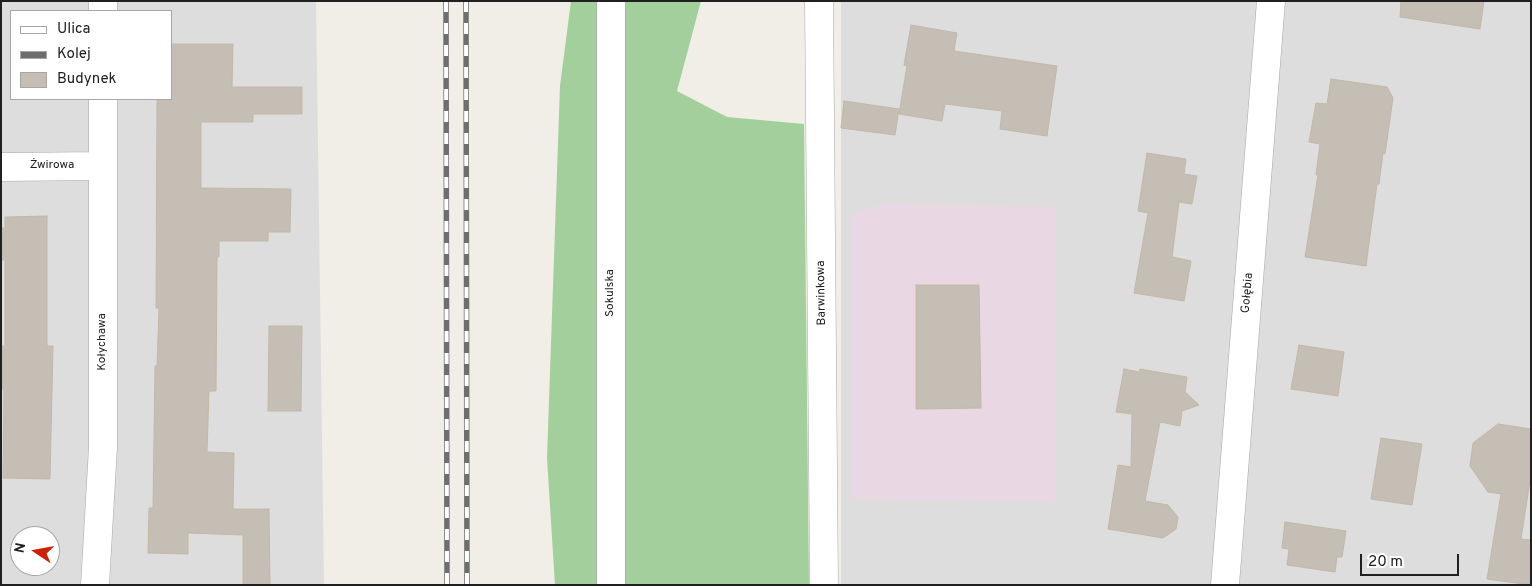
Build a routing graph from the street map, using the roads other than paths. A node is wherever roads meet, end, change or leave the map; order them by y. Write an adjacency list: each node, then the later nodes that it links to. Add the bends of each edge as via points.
1 (612, 1): 8 (street, Sokulska)
2 (819, 1): 9 (street, Barwinkowa)
3 (1272, 1): 10 (street, Gołębia)
4 (103, 100): 6 (street, Kołychawa)
5 (1, 166): 6 (street, Żwirowa)
6 (103, 166): 7 (street, Kołychawa, via 103,447)
7 (95, 585)
8 (611, 585)
9 (824, 585)
10 (1225, 585)

